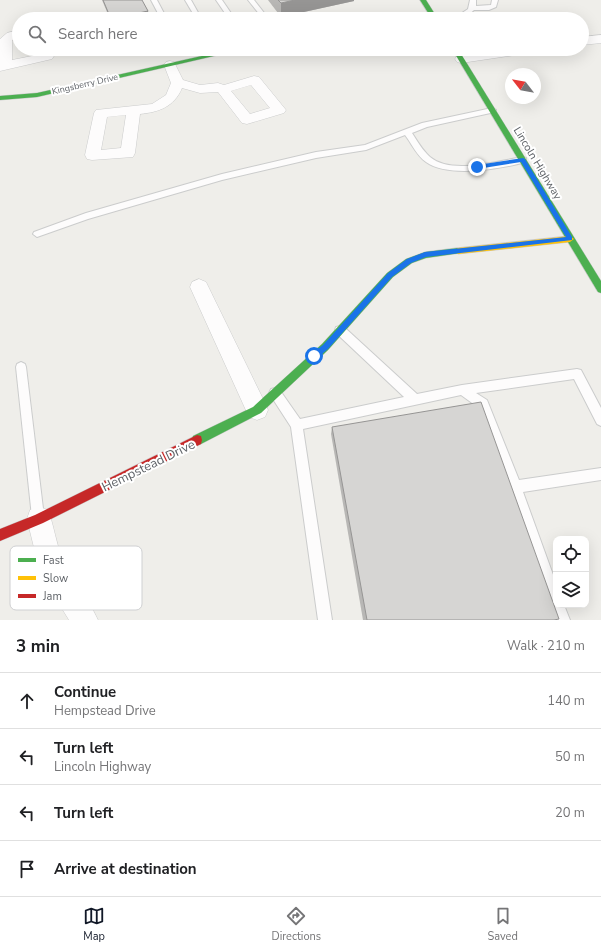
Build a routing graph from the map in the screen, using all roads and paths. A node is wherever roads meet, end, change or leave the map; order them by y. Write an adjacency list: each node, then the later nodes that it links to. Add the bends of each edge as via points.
1 (154, 0): 9 (lane)
2 (188, 0): 10 (lane)
3 (219, 0): 11 (lane)
4 (251, 0): 12 (lane)
5 (423, 0): 13 (street)
6 (473, 0): 8 (lane)
7 (494, 0): 8 (lane, via 494,6 489,8)
8 (472, 8): 14 (lane)
9 (160, 12)
10 (195, 12)
11 (227, 12)
12 (260, 12)
13 (431, 12)
14 (468, 12)
15 (12, 36): 22 (street, via 6,39)
16 (601, 39): 17 (street)
17 (589, 40)
18 (48, 56): 22 (street)
19 (210, 56): 21 (street, Kingsberry Drive)
20 (459, 56): 27 (street, Lincoln Highway)
21 (170, 65): 23 (street); 25 (street, Kingsberry Drive, via 37,95)
22 (3, 66)
23 (178, 83): 24 (street, via 200,89); 26 (street, via 173,96 163,105)
24 (223, 89)
25 (0, 98)
26 (134, 110)
27 (492, 110): 28 (lane, via 425,125); 29 (street, Lincoln Highway)
28 (407, 132): 29 (lane, via 428,160 452,169); 30 (lane, via 366,147 316,155 222,177 86,216)
29 (523, 160): 31 (street, Lincoln Highway)
30 (37, 234)
31 (570, 239): 33 (street, Lincoln Highway); 34 (street, Hempstead Drive, via 425,254 409,261 390,275)
32 (199, 287): 39 (street)
33 (601, 289)
34 (340, 330): 37 (street, Hempstead Drive); 38 (lane)
35 (21, 367): 44 (lane)
36 (462, 390): 38 (lane); 40 (lane, via 577,374); 43 (lane, via 483,404)
37 (275, 393): 39 (street, Hempstead Drive); 41 (lane)
38 (415, 400): 41 (lane)
39 (257, 410): 44 (street, Hempstead Drive)
40 (601, 420)
41 (297, 425): 51 (lane)
42 (601, 474): 43 (lane)
43 (515, 487): 47 (lane)
44 (39, 519): 45 (street, Hempstead Drive); 46 (street)
45 (0, 535)
46 (46, 546)
47 (553, 594)
48 (558, 608): 52 (lane)
49 (78, 610): 50 (street)
50 (84, 620)
51 (325, 620)
52 (562, 620)

